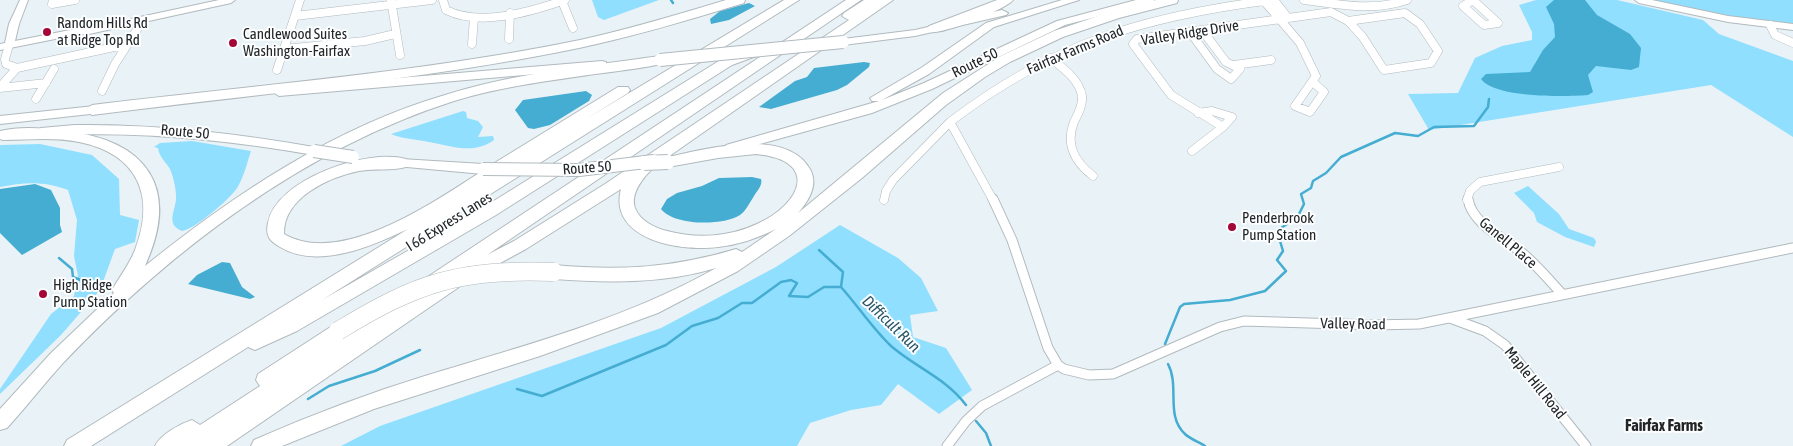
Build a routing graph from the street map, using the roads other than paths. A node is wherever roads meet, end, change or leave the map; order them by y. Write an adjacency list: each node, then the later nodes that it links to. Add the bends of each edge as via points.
1 (24, 0): 48 (street)
2 (54, 0): 3 (street, via 52,4)
3 (75, 0)
4 (204, 0): 41 (street)
5 (226, 0): 41 (street)
6 (300, 0): 30 (street)
7 (432, 0): 26 (street)
8 (443, 0): 31 (street, via 446,11)
9 (739, 0): 64 (highway, via 602,38 505,57)
10 (779, 0): 72 (highway, via 562,126 406,224 358,242 316,251 291,248 276,237 274,229 281,210 308,186 357,167)
11 (793, 0): 85 (highway)
12 (808, 0): 81 (highway, I 66 Express Lanes)
13 (856, 0): 88 (highway)
14 (872, 0): 78 (highway)
15 (887, 0): 71 (highway)
16 (1007, 0): 39 (highway)
17 (1072, 0): 29 (highway); 39 (main road, Route 50)
18 (1149, 0): 69 (main road, Route 50, via 1061,23 897,99)
19 (1172, 0): 76 (highway, via 1063,32 995,65 930,110)
20 (1270, 0): 32 (street); 33 (street); 52 (street, Fairfax Farms Road, via 1141,23)
21 (1304, 0): 27 (street, via 1353,8)
22 (1407, 0): 27 (street)
23 (1473, 0): 23 (street, via 1479,6 1498,23 1484,25 1463,6)
24 (1639, 0): 35 (street, via 1708,16)
25 (563, 1): 28 (street); 38 (street)
26 (391, 3): 30 (street); 43 (street)
27 (1390, 3)
28 (510, 13): 31 (street); 44 (street)
29 (1030, 13): 69 (main road, via 990,25 925,71 878,97 840,114)
30 (295, 16): 49 (street)
31 (474, 18): 47 (street)
32 (1288, 18): 33 (street, Valley Ridge Drive); 34 (street, Valley Ridge Drive, via 1331,12)
33 (1280, 19): 40 (street, Valley Ridge Drive); 59 (street, via 1307,54 1316,76)
34 (1348, 21): 34 (street, via 1404,13 1412,16 1438,51 1436,57 1431,63 1384,70)
35 (1770, 25): 36 (street); 45 (street, via 1775,34)
36 (1793, 27)
37 (138, 28): 46 (street)
38 (573, 28)
39 (934, 29): 50 (main road, Route 50, bridge)
40 (1202, 30): 42 (street, Valley Ridge Drive); 55 (street, via 1226,62)
41 (75, 32): 48 (street)
42 (1190, 32): 55 (street, via 1216,69 1231,79 1240,69); 65 (street, Valley Ridge Drive, via 1137,39 1133,44 1171,95)
43 (395, 34): 49 (street, via 365,41); 51 (street)
44 (509, 39)
45 (1793, 43)
46 (128, 44): 56 (street); 62 (street)
47 (472, 44)
48 (5, 46): 56 (street, via 6,64)
49 (284, 49): 58 (street)
50 (768, 49): 53 (main road, Route 50, bridge); 81 (highway, bridge, via 727,62 490,211 292,326)
51 (400, 55)
52 (1050, 58): 66 (street, Fairfax Farms Road, via 1000,86); 74 (street, via 1071,75 1080,90 1081,108 1070,141 1076,162)
53 (660, 60): 64 (main road, Route 50); 82 (highway, via 472,92 414,111 339,144 278,177 223,216 140,281)
54 (1272, 60): 55 (street)
55 (1234, 66)
56 (17, 68): 61 (street)
57 (54, 69): 60 (street)
58 (277, 70)
59 (1313, 82)
60 (46, 83): 61 (street); 63 (street)
61 (0, 88)
62 (102, 92)
63 (36, 99)
64 (92, 110): 68 (main road, Route 50)
65 (1198, 113): 67 (street, Valley Ridge Drive); 67 (street, via 1212,111 1232,117)
66 (950, 122): 75 (street, Fairfax Farms Road, via 893,180); 83 (street, via 1008,228 1041,332)
67 (1223, 127): 70 (street)
68 (1, 130): 72 (main road, Route 50, bridge, via 131,128 217,135); 82 (highway, via 58,134 102,144 126,156 137,166 150,189 151,224 138,263 106,307)
69 (758, 142): 71 (main road, Route 50)
70 (1192, 151)
71 (660, 160): 71 (highway, via 753,149 774,150 799,164 806,186 801,199 789,212 750,234 710,242 676,240 651,233 632,220 626,211 626,193 634,179); 72 (main road, Route 50, bridge, via 579,170 483,170); 78 (highway, via 520,245)
72 (401, 164)
73 (1558, 167): 79 (street, Ganell Place, via 1480,182 1467,193 1477,218 1522,253)
74 (1094, 176)
75 (884, 200)
76 (764, 246): 87 (highway, bridge, via 695,268 654,275 622,277 496,270 444,279 412,289 338,331); 90 (highway, via 653,308 537,350 399,392 306,425)
77 (1793, 248): 79 (street, Valley Road)
78 (472, 270): 89 (highway)
79 (1562, 294): 80 (street, Valley Road)
80 (1450, 318): 83 (street, Valley Road, via 1394,325 1244,321 1220,327 1113,374 1097,376); 92 (street, Maple Hill Road, via 1485,331 1505,345)
81 (244, 348): 86 (highway, I 66 Express Lanes)
82 (57, 358): 84 (highway)
83 (1058, 365): 91 (street, via 982,406)
84 (0, 422)
85 (74, 446)
86 (93, 446)
87 (165, 446)
88 (184, 446)
89 (210, 446)
90 (260, 446)
91 (947, 446)
92 (1586, 446)

